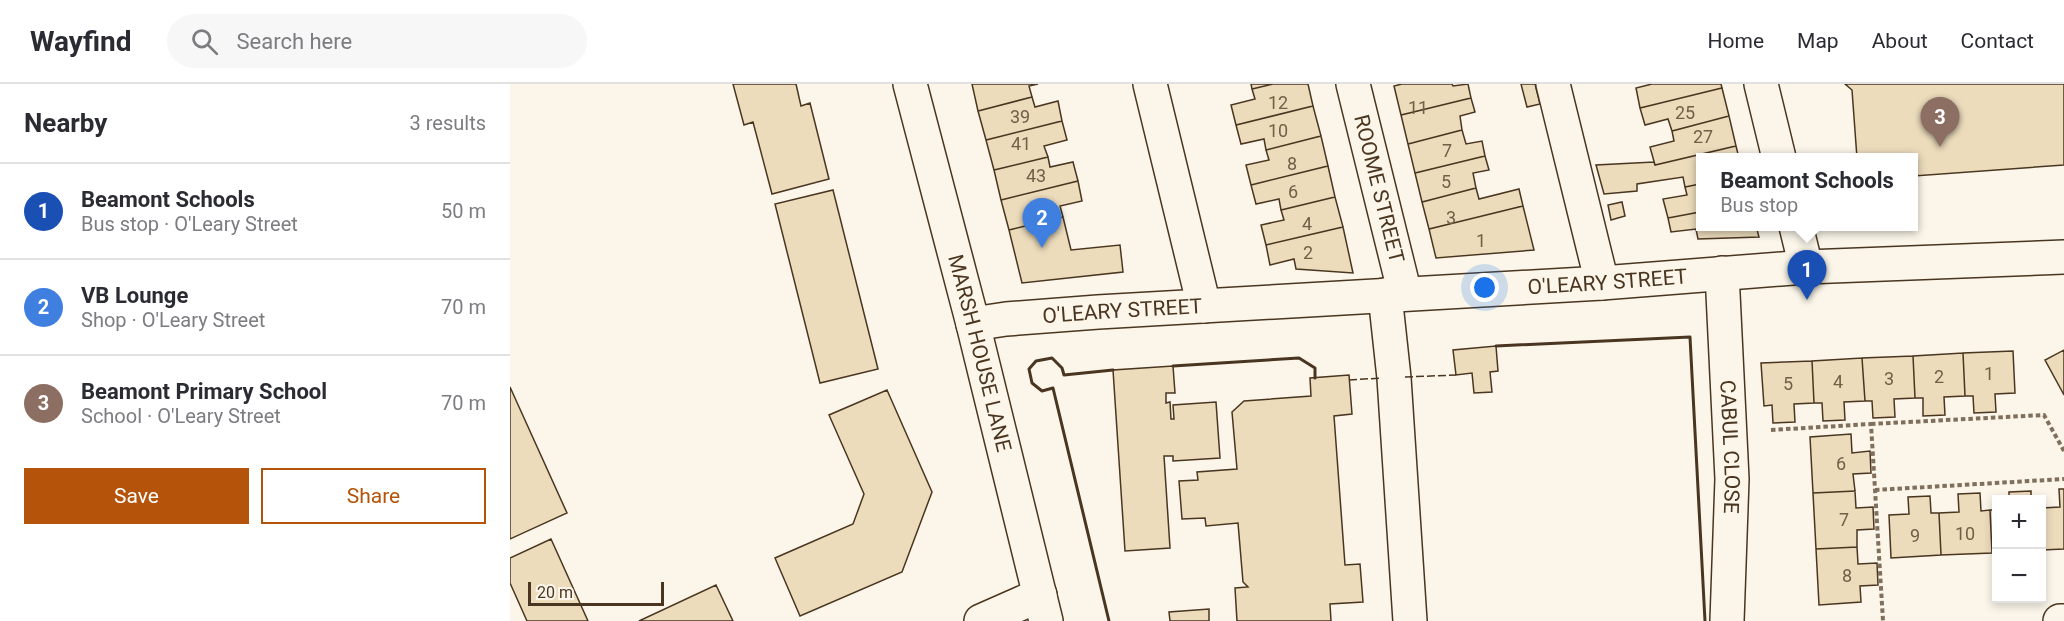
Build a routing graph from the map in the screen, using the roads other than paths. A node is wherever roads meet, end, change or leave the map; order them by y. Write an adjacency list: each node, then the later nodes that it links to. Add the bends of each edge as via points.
1 (910, 84): 14 (street, MARSH HOUSE LANE)
2 (1150, 84): 13 (street)
3 (1353, 84): 12 (street, ROOME STREET)
4 (1553, 84): 11 (street)
5 (1761, 84): 6 (street)
6 (1778, 153)
7 (1797, 231): 9 (street)
8 (2064, 257): 9 (street, O'LEARY STREET)
9 (1806, 267): 10 (street, O'LEARY STREET)
10 (1722, 273): 11 (street, O'LEARY STREET); 18 (street, CABUL CLOSE, via 1732,479)
11 (1602, 283): 12 (street, O'LEARY STREET)
12 (1395, 295): 13 (street, O'LEARY STREET); 17 (street, ROOME STREET, via 1394,378)
13 (1204, 306): 14 (street, O'LEARY STREET)
14 (973, 324): 15 (street, MARSH HOUSE LANE)
15 (1043, 608): 16 (street)
16 (981, 621)
17 (1410, 621)
18 (1727, 621)

